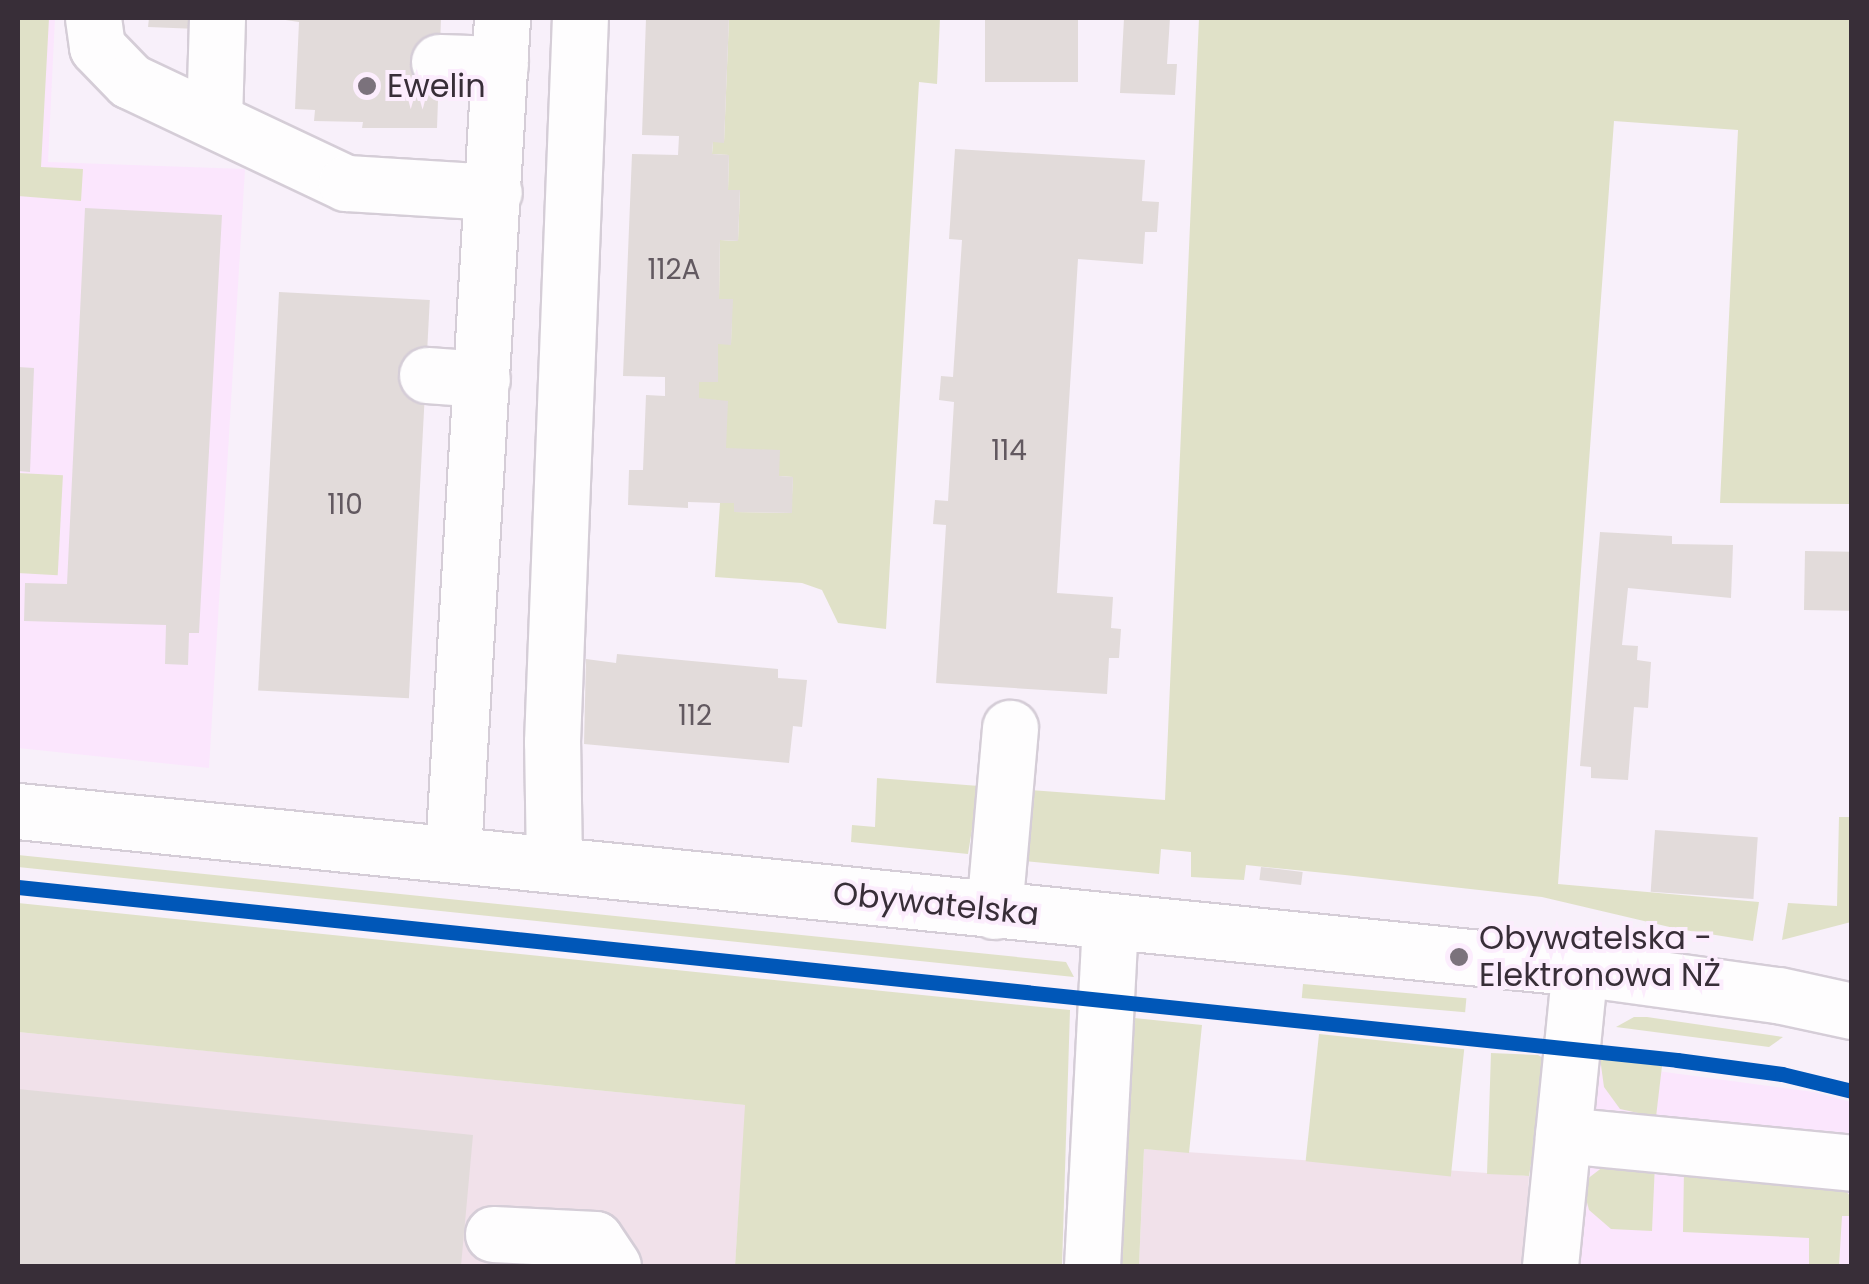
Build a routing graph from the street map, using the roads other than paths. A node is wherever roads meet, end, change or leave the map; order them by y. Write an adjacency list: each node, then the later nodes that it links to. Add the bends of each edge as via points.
1 (93, 18): 6 (main road, via 97,47 117,72)
2 (217, 18): 6 (main road)
3 (580, 18): 13 (main road, via 552,742)
4 (501, 40): 5 (main road); 7 (main road)
5 (439, 62)
6 (214, 120): 7 (main road, via 346,183)
7 (494, 192): 9 (main road)
8 (427, 375): 9 (main road)
9 (482, 379): 12 (main road)
10 (1010, 728): 14 (main road)
11 (18, 812): 12 (main road, Obywatelska)
12 (453, 853): 13 (main road, Obywatelska)
13 (554, 864): 14 (main road, Obywatelska)
14 (994, 911): 15 (main road, Obywatelska)
15 (1110, 922): 16 (main road, Obywatelska); 22 (main road)
16 (1580, 968): 17 (main road, Obywatelska); 18 (main road)
17 (1852, 1011)
18 (1563, 1135): 19 (main road); 23 (main road)
19 (1852, 1162)
20 (492, 1234): 21 (main road, via 595,1239)
21 (613, 1266)
22 (1092, 1266)
23 (1550, 1266)

